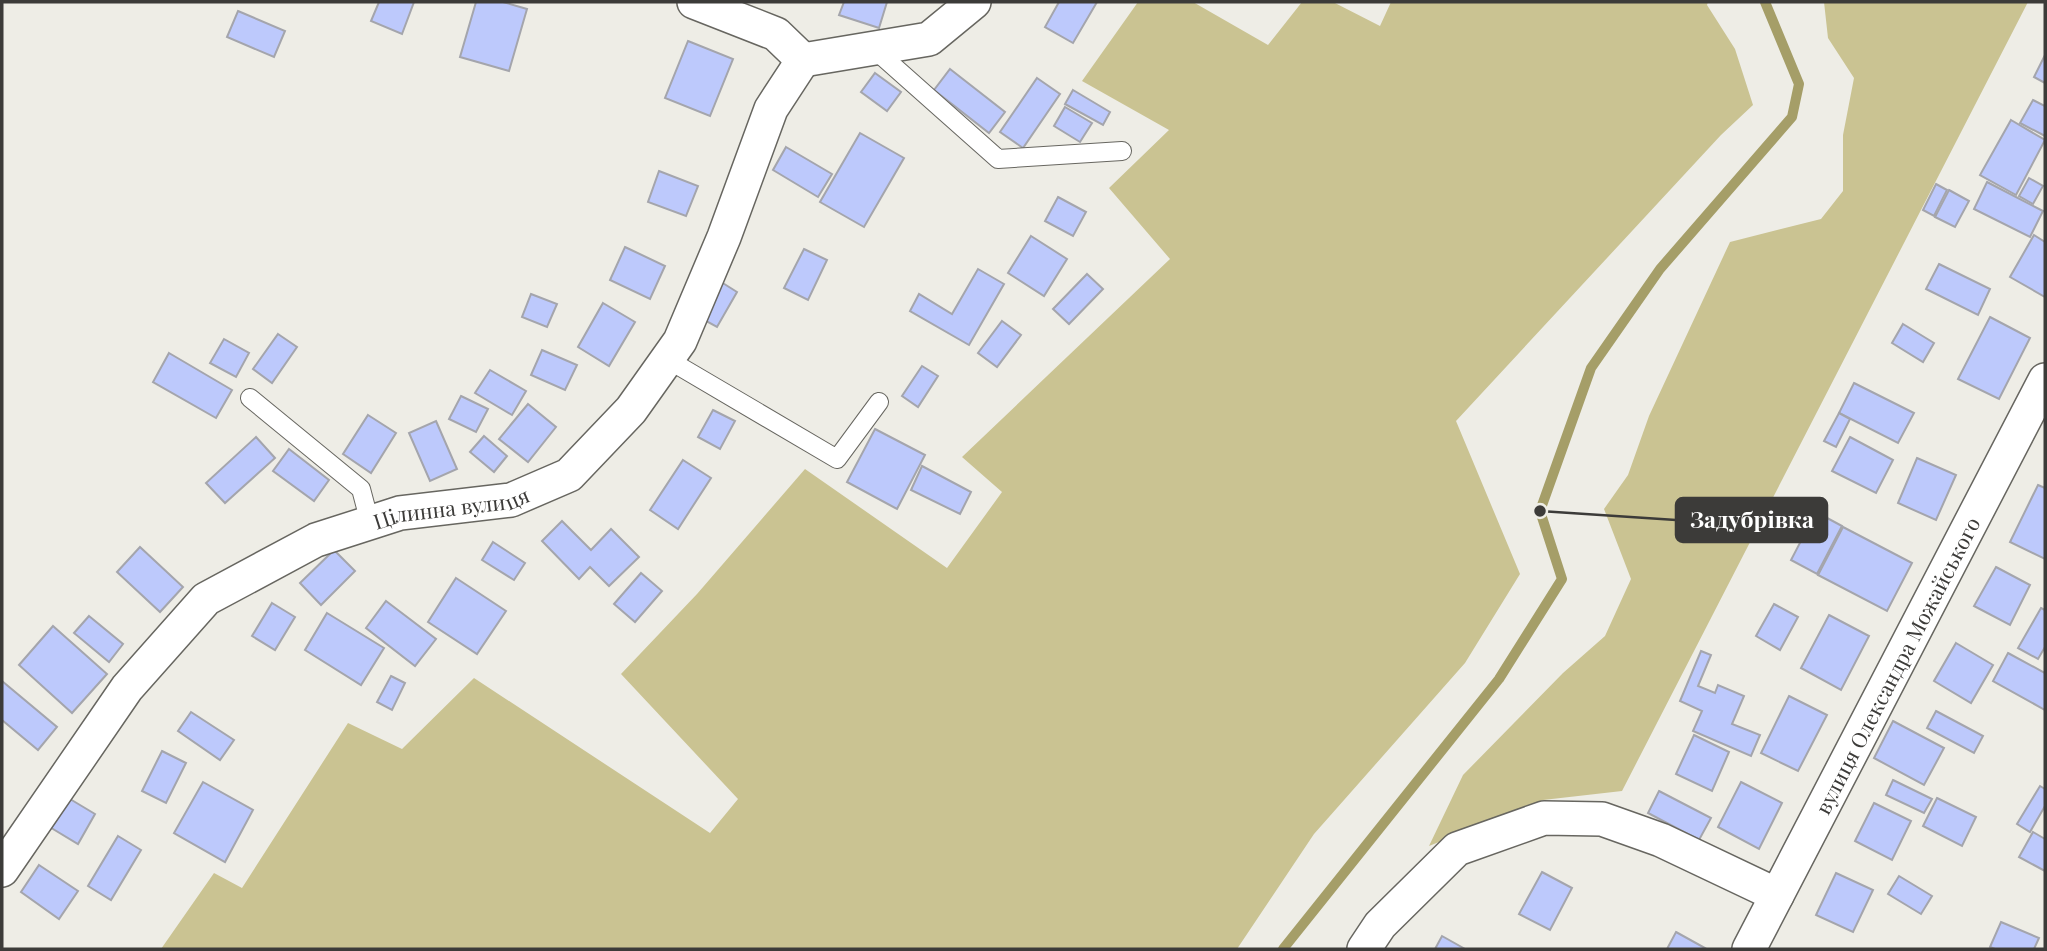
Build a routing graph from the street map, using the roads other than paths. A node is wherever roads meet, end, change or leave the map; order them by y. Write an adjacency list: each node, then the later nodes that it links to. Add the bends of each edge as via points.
1 (694, 2): 4 (street, via 776,34)
2 (975, 2): 3 (street, via 929,39)
3 (873, 48): 4 (street); 5 (lane, via 998,159)
4 (803, 60): 6 (street, Цілинна вулиця, via 771,109 724,237 680,341)
5 (1122, 151)
6 (667, 359): 9 (lane, via 837,459); 10 (street, Цілинна вулиця, via 631,410 569,475 511,500 400,513)
7 (2045, 380): 12 (street, вулиця Олександра Можайського)
8 (250, 398): 10 (lane, via 361,489)
9 (879, 402)
10 (370, 523): 11 (street, Цілинна вулиця, via 316,540 206,599 127,688)
11 (2, 870)
12 (1777, 895): 13 (street, via 1661,840 1602,819 1544,818 1457,849 1380,925); 14 (street, вулиця Олександра Можайського)
13 (1364, 949)
14 (1749, 949)

